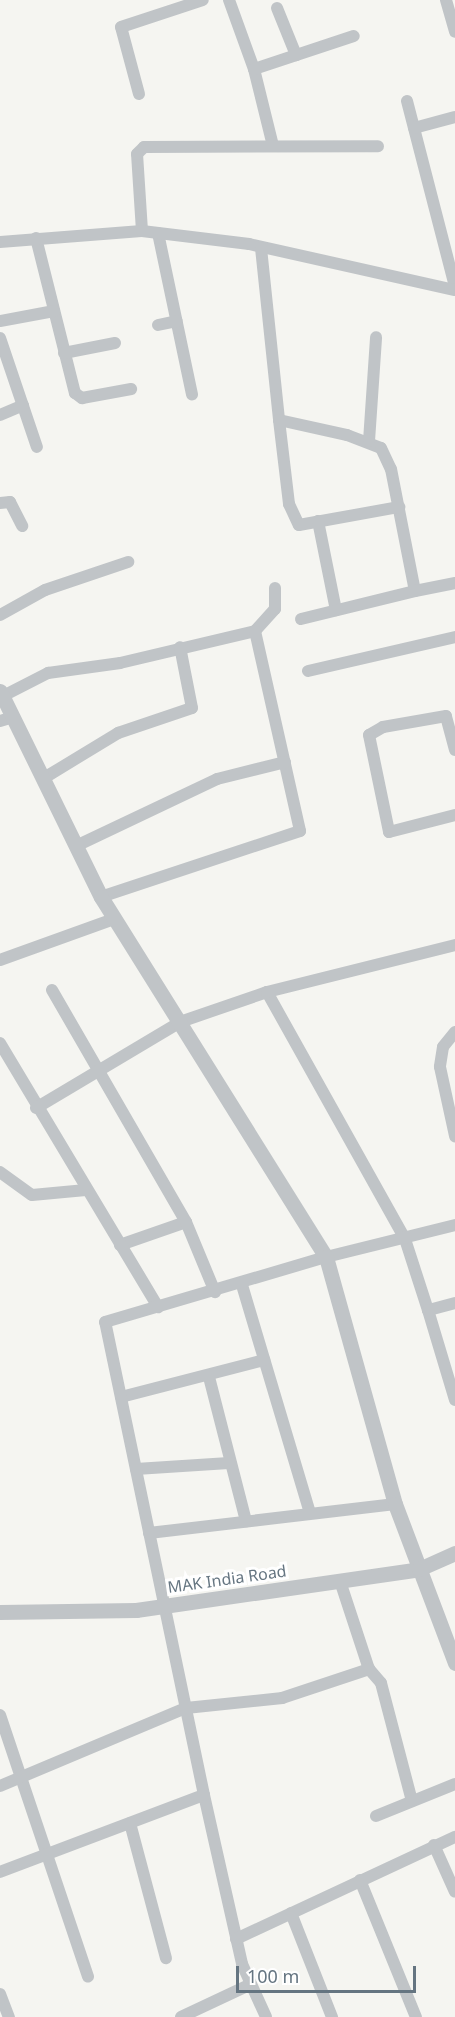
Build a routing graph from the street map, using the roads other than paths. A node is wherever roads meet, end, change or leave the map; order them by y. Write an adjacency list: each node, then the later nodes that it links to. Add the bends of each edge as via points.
1 (203, 0): 9 (street, via 121,27)
2 (229, 0): 8 (street)
3 (450, 5): 5 (street)
4 (277, 8): 7 (street)
5 (455, 32)
6 (354, 36): 7 (street)
7 (296, 55): 8 (street)
8 (254, 69): 13 (street)
9 (139, 94)
10 (407, 101): 12 (street)
11 (455, 117): 12 (street)
12 (414, 128): 20 (street)
13 (273, 146): 14 (street); 15 (street, via 139,150)
14 (378, 146)
15 (142, 231): 16 (street); 17 (street)
16 (159, 233): 19 (street); 23 (street)
17 (36, 238): 18 (street); 21 (street)
18 (0, 242)
19 (261, 248): 20 (street); 33 (street)
20 (455, 288)
21 (54, 311): 22 (street); 28 (street)
22 (0, 321)
23 (177, 321): 24 (street); 30 (street)
24 (158, 326)
25 (376, 337): 34 (street)
26 (0, 338): 31 (street)
27 (115, 343): 28 (street)
28 (64, 353): 29 (street, via 79,397)
29 (131, 389)
30 (192, 394)
31 (23, 405): 32 (street); 35 (street)
32 (0, 415)
33 (279, 420): 34 (street); 38 (street, via 289,504 299,525)
34 (369, 441): 37 (street, via 381,448)
35 (37, 447)
36 (0, 503): 39 (street, via 10,502)
37 (399, 507): 38 (street); 43 (street)
38 (318, 521): 44 (street)
39 (22, 526)
40 (128, 562): 45 (street, via 45,590)
41 (455, 583): 43 (street)
42 (275, 588): 47 (street, via 275,609)
43 (415, 591): 44 (street)
44 (336, 610): 46 (street)
45 (0, 615)
46 (301, 619)
47 (255, 631): 49 (street); 54 (street)
48 (455, 637): 50 (street)
49 (180, 647): 51 (street, via 120,663 48,673); 55 (street, via 192,708 118,733)
50 (308, 670)
51 (1, 694): 52 (street)
52 (6, 719): 55 (street)
53 (455, 750): 56 (street, via 446,716 382,727 369,735 389,832)
54 (285, 762): 57 (street, via 217,779); 58 (street, via 300,831)
55 (44, 778): 57 (street)
56 (455, 815)
57 (76, 846): 58 (street)
58 (101, 897): 59 (street)
59 (114, 919): 61 (street); 64 (street)
60 (455, 945): 63 (street)
61 (0, 960)
62 (52, 990): 67 (street)
63 (267, 992): 64 (street); 74 (street)
64 (180, 1022): 67 (street); 76 (street)
65 (455, 1032): 69 (street, via 443,1047 440,1066)
66 (0, 1043): 68 (street)
67 (98, 1067): 68 (street); 72 (street)
68 (36, 1108): 71 (street)
69 (455, 1136)
70 (0, 1172): 71 (street, via 32,1195)
71 (86, 1190): 75 (street)
72 (186, 1222): 75 (street); 78 (street)
73 (455, 1225): 74 (street)
74 (405, 1239): 76 (street); 81 (street)
75 (120, 1245): 80 (street)
76 (326, 1257): 77 (street); 88 (street)
77 (242, 1285): 78 (street); 82 (street)
78 (215, 1292): 80 (street)
79 (455, 1304): 81 (street)
80 (158, 1307): 84 (street, via 105,1322)
81 (428, 1310): 85 (street)
82 (264, 1360): 83 (street); 89 (street)
83 (209, 1377): 84 (street); 86 (street)
84 (121, 1396): 87 (street)
85 (455, 1400)
86 (229, 1463): 87 (street); 90 (street)
87 (136, 1469): 91 (street)
88 (395, 1504): 89 (street); 93 (street)
89 (310, 1513): 90 (street)
90 (246, 1521): 91 (street)
91 (149, 1533): 95 (street)
92 (455, 1553): 93 (street, MAK India Road)
93 (419, 1569): 94 (street, MAK India Road); 97 (street)
94 (340, 1581): 95 (street, MAK India Road); 98 (street)
95 (166, 1606): 96 (street, MAK India Road); 99 (street)
96 (0, 1612)
97 (455, 1664)
98 (369, 1668): 99 (street, via 282,1698); 105 (street, via 381,1683)
99 (186, 1708): 101 (street); 104 (street)
100 (0, 1715): 101 (street)
101 (24, 1779): 103 (street); 110 (street)
102 (455, 1784): 105 (street)
103 (0, 1786)
104 (204, 1795): 107 (street); 115 (street)
105 (412, 1801): 106 (street)
106 (376, 1816)
107 (130, 1823): 110 (street); 116 (street)
108 (455, 1837): 109 (street)
109 (434, 1845): 112 (street); 113 (street)
110 (46, 1855): 111 (street); 117 (street)
111 (0, 1872)
112 (360, 1880): 114 (street); 124 (street)
113 (455, 1892)
114 (291, 1913): 115 (street); 123 (street)
115 (236, 1939): 118 (street)
116 (166, 1958)
117 (88, 1977)
118 (251, 1984): 121 (street); 122 (street)
119 (0, 1995): 120 (street)
120 (9, 2017)
121 (181, 2017)
122 (266, 2017)
123 (332, 2017)
124 (416, 2017)

